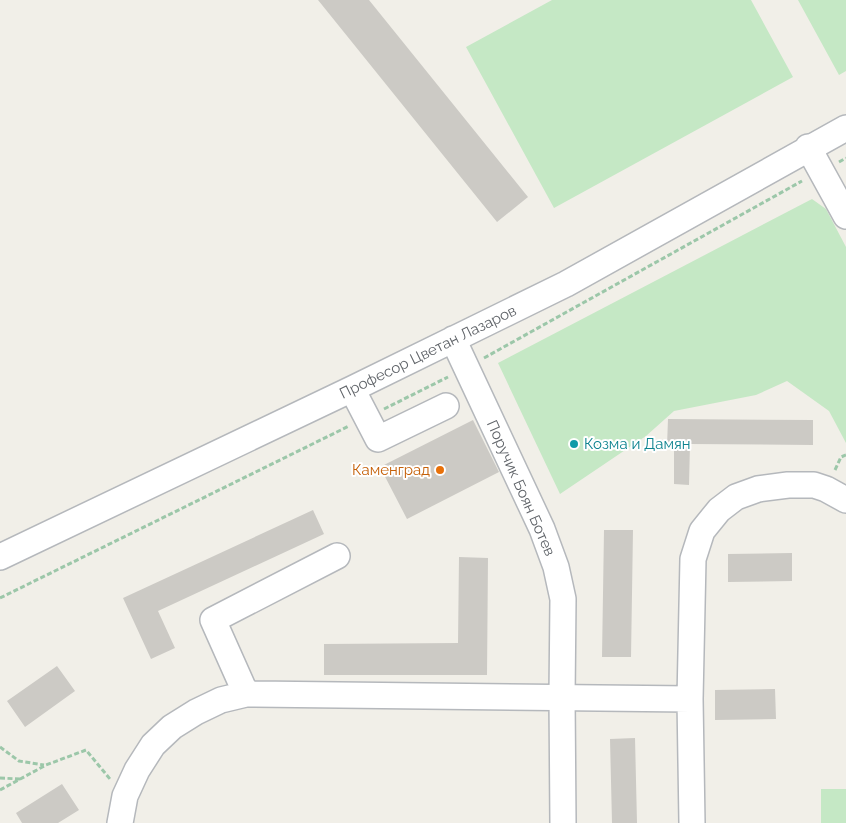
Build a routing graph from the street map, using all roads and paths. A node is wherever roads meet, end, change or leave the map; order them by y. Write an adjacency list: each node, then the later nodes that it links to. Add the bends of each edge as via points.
1 (846, 128): 2 (street, Професор Цветан Лазаров)
2 (808, 147): 4 (street); 6 (street, Професор Цветан Лазаров, via 566,284)
3 (846, 158): 4 (path)
4 (822, 171): 5 (street); 7 (path)
5 (846, 216)
6 (453, 339): 7 (street, Поручик Боян Ботев); 8 (street, Професор Цветан Лазаров)
7 (466, 368): 10 (path); 16 (street, Поручик Боян Ботев, via 542,528 556,567 563,599)
8 (352, 389): 10 (street); 13 (street, Професор Цветан Лазаров)
9 (446, 406): 10 (street, via 378,439)
10 (366, 418): 14 (path)
11 (846, 500): 17 (street, via 814,484 758,489 736,498 719,510 702,531 693,559)
12 (337, 556): 15 (street, via 213,620)
13 (0, 557)
14 (0, 598)
15 (246, 694): 16 (street); 23 (street, via 221,700 172,727 152,745)
16 (562, 697): 17 (street); 25 (street, Поручик Боян Ботев)
17 (690, 700): 26 (street)
18 (0, 747): 19 (path, via 19,761)
19 (46, 765): 21 (path); 23 (path, via 86,750)
20 (0, 778): 21 (path)
21 (20, 778): 22 (path)
22 (0, 790)
23 (125, 796): 24 (street)
24 (120, 823)
25 (563, 823)
26 (692, 823)

